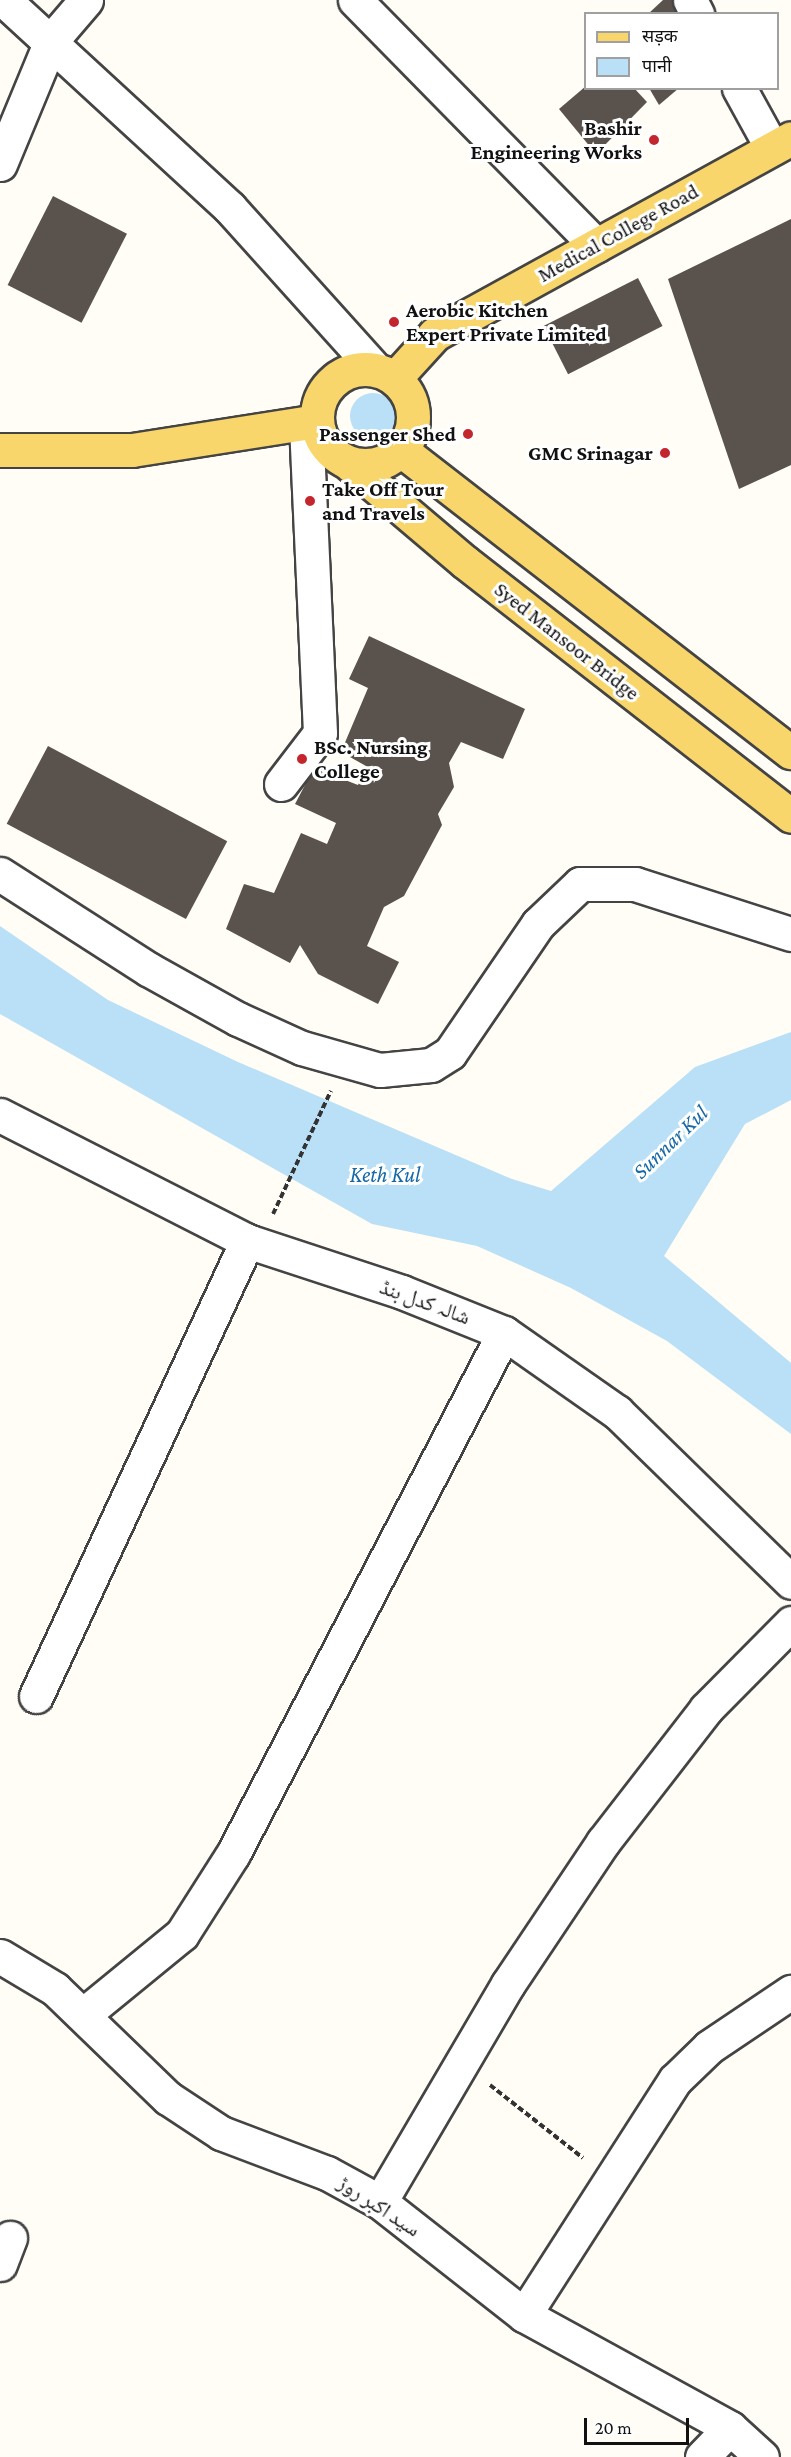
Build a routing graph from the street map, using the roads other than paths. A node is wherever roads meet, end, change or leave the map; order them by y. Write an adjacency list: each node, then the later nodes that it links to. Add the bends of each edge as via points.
1 (4, 0): 4 (street)
2 (86, 0): 4 (street)
3 (355, 0): 8 (street)
4 (51, 41): 7 (street); 9 (street, via 230,208)
5 (741, 90): 6 (street)
6 (781, 143): 8 (main road, Medical College Road)
7 (0, 164)
8 (596, 245): 9 (main road, Medical College Road, via 435,334)
9 (386, 374): 10 (main road, via 356,369 338,377 318,404); 12 (main road, via 408,394 414,413)
10 (311, 422): 11 (main road, via 132,450); 13 (main road, via 330,451); 15 (street, via 320,733)
11 (0, 450)
12 (401, 450): 13 (main road, via 366,466); 14 (main road)
13 (347, 462): 16 (main road, Syed Mansoor Bridge, via 465,562)
14 (791, 752)
15 (281, 784)
16 (791, 816)
17 (0, 874): 18 (street, via 148,969 238,1019 312,1052 380,1070 431,1065 450,1053 538,924 580,884 635,884)
18 (791, 934)
19 (0, 1115): 20 (street, شالہ کدل بنڈ)
20 (247, 1241): 21 (street, شالہ کدل بنڈ, via 402,1292); 24 (street)
21 (504, 1333): 22 (street, شالہ کدل بنڈ, via 617,1412); 27 (street, via 233,1854 182,1934)
22 (791, 1582)
23 (791, 1623): 28 (street, via 706,1709 603,1842)
24 (36, 1696)
25 (0, 1956): 27 (street, سید اکبر روڑ, via 56,1989)
26 (791, 1992): 29 (street, via 709,2047 675,2080)
27 (83, 2015): 28 (street, سید اکبر روڑ, via 168,2098 221,2133 327,2173)
28 (380, 2202): 29 (street, سید اکبر روڑ)
29 (524, 2314): 30 (street, سید اکبر روڑ)
30 (730, 2428): 31 (street); 32 (street, سید اکبر روڑ)
31 (702, 2457)
32 (762, 2457)

